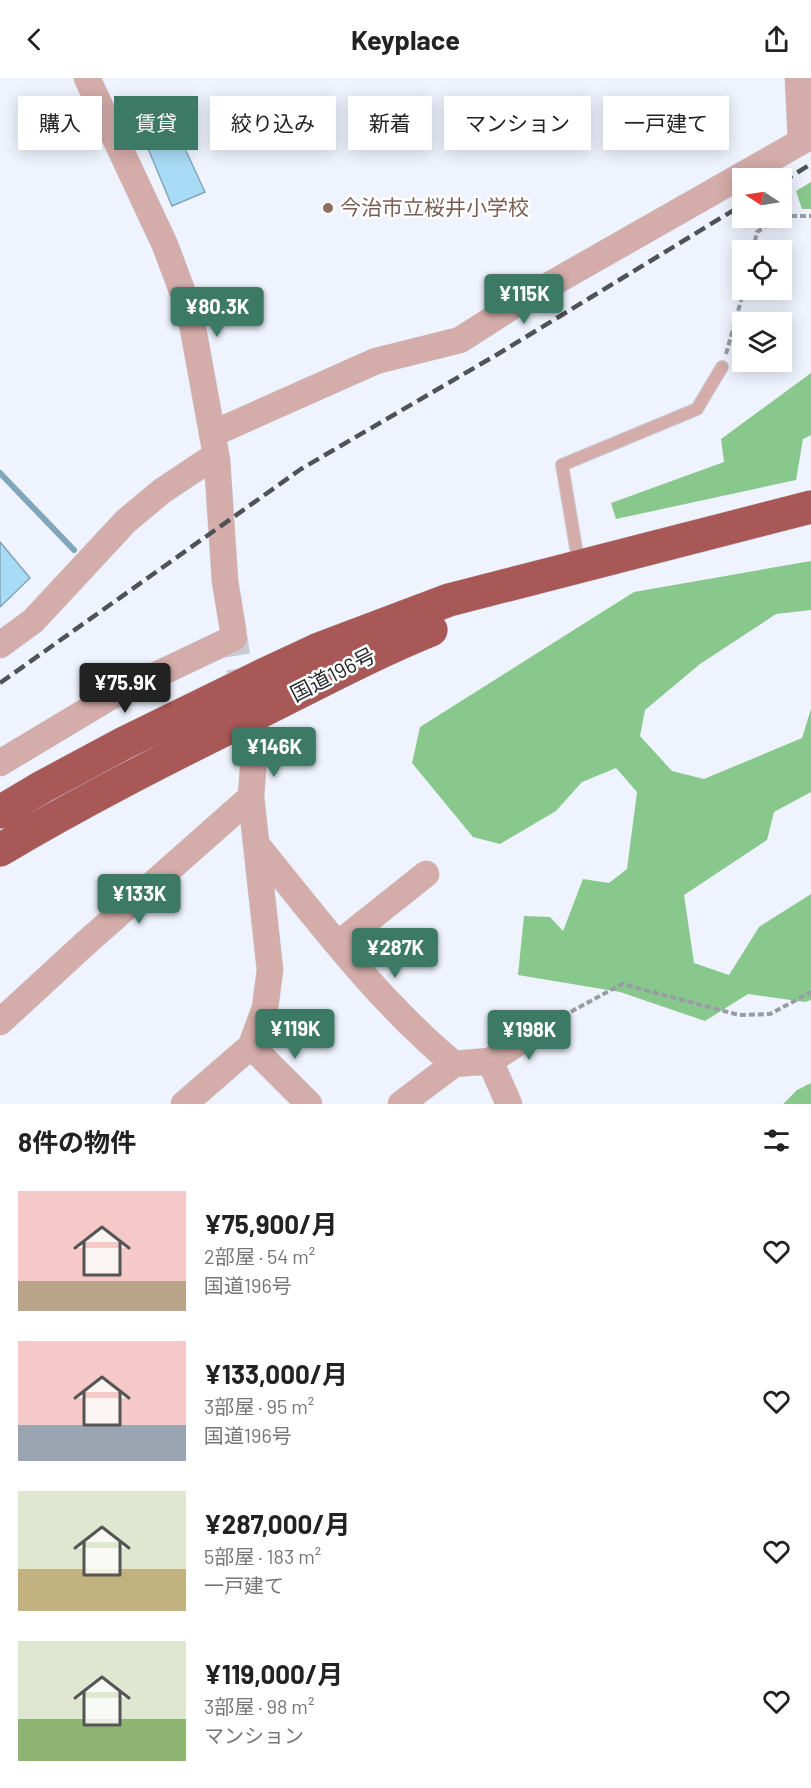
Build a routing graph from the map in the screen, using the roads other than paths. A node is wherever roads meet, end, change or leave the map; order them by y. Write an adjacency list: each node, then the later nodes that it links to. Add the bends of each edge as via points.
1 (87, 78): 5 (street, via 165,244 190,312)
2 (798, 78): 3 (street)
3 (806, 139): 5 (street, via 460,340 376,361)
4 (722, 367): 7 (lane, via 697,409 562,465)
5 (214, 444): 8 (street, via 126,521 33,621); 10 (street, via 233,634 110,697)
6 (811, 507): 7 (highway, 国道196号)
7 (579, 567): 12 (highway, 国道196号, via 448,600 319,649 124,743); 14 (highway, 国道196号, via 373,654 143,770)
8 (0, 645)
9 (254, 755): 11 (street)
10 (0, 763)
11 (251, 797): 13 (street); 17 (street)
12 (0, 812)
13 (256, 844): 16 (street); 19 (street, via 270,970 265,1008)
14 (0, 850)
15 (426, 874): 16 (street)
16 (338, 944): 21 (street, via 379,994)
17 (0, 1022)
18 (544, 1026): 20 (street)
19 (251, 1046): 22 (street); 23 (street)
20 (490, 1061): 21 (street); 25 (street)
21 (454, 1064): 24 (street)
22 (184, 1104)
23 (309, 1104)
24 (401, 1104)
25 (509, 1104)

